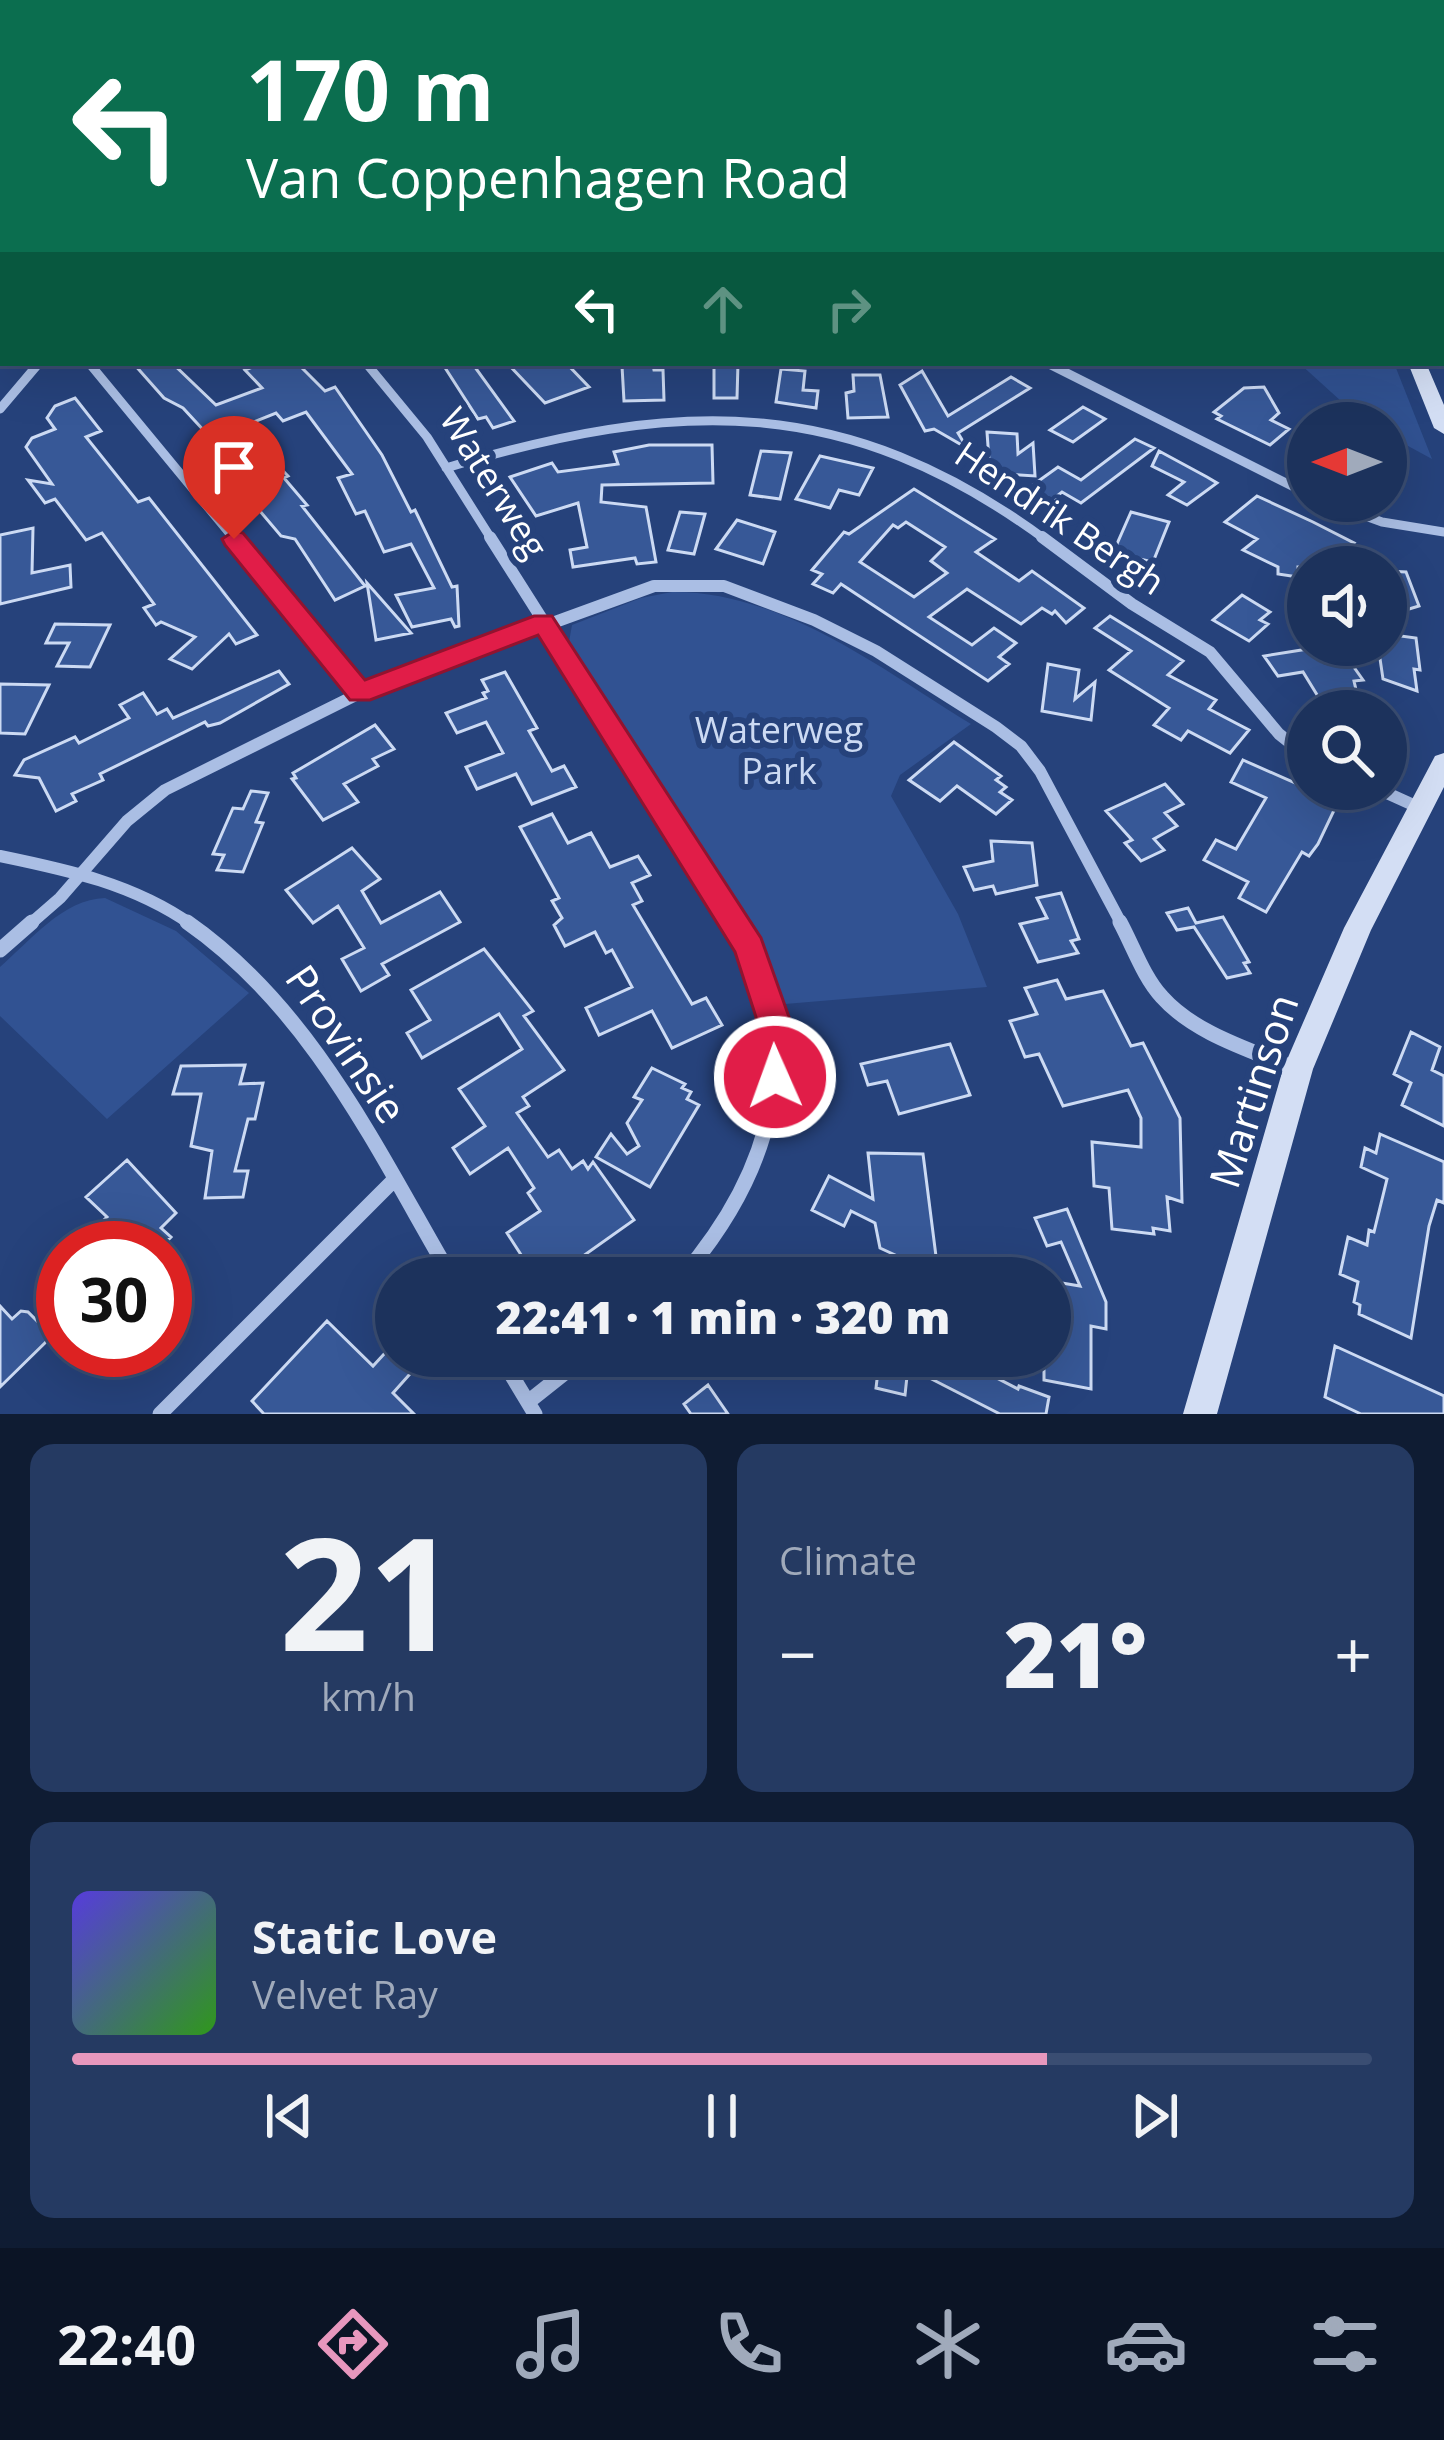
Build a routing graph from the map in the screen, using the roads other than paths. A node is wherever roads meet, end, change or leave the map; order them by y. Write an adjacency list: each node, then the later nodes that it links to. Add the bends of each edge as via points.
1 (36, 366): 6 (street)
2 (91, 366): 13 (street)
3 (369, 366): 8 (street, Waterweg)
4 (1053, 366): 9 (street)
5 (1418, 366): 7 (street)
6 (0, 409)
7 (1444, 428)
8 (446, 469): 12 (street, Waterweg); 14 (street, Hendrik Bergh, via 522,443 665,422 782,426 881,446 978,494 1206,648)
9 (1287, 483)
10 (1382, 522): 11 (street)
11 (1444, 532)
12 (543, 623): 13 (street); 21 (street, via 654,586 700,584 755,594 876,652 1021,746 1159,995 1180,1016); 24 (street, Waterweg, via 750,948 772,1017 773,1102 753,1176)
13 (360, 693): 19 (street, via 165,790)
14 (1287, 742)
15 (1444, 763): 17 (street, Martinson)
16 (1407, 802): 17 (street)
17 (1420, 808): 21 (street, Martinson)
18 (0, 856): 19 (street, Provinsie)
19 (81, 874): 20 (street); 22 (street, Provinsie, via 130,888 223,942 316,1047)
20 (0, 950)
21 (1298, 1070): 29 (street, Martinson)
22 (393, 1180): 23 (street, Provinsie); 28 (street)
23 (439, 1257)
24 (701, 1257)
25 (513, 1377): 27 (street)
26 (564, 1377): 27 (street)
27 (532, 1408)
28 (160, 1414)
29 (1200, 1414)

